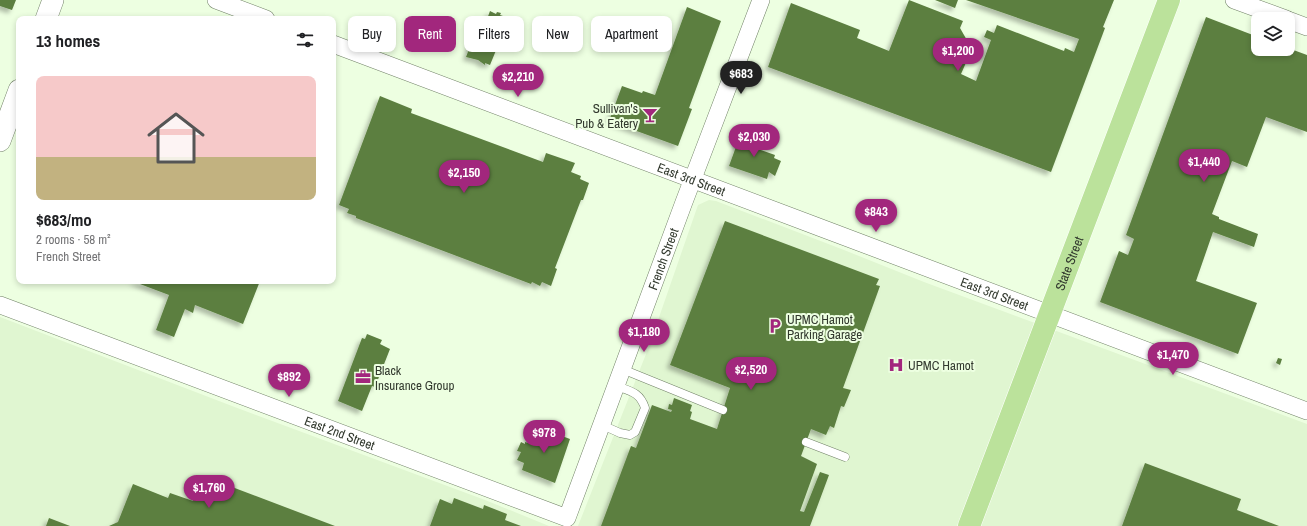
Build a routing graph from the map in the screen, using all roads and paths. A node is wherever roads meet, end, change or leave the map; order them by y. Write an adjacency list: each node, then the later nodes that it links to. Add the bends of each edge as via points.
1 (53, 0): 7 (street)
2 (216, 0): 8 (street)
3 (761, 0): 14 (street, French Street)
4 (1169, 0): 16 (main road, State Street)
5 (1234, 0): 6 (street)
6 (1267, 12)
7 (47, 16)
8 (258, 16)
9 (1295, 22): 10 (street)
10 (1307, 27)
11 (336, 45): 14 (street, East 3rd Street)
12 (16, 98): 13 (street)
13 (0, 140)
14 (693, 179): 16 (street, East 3rd Street); 17 (street, French Street)
15 (0, 305): 24 (street, East 2nd Street)
16 (1049, 314): 20 (street, East 3rd Street); 25 (main road, State Street)
17 (622, 369): 18 (street, French Street); 19 (lane)
18 (616, 386): 21 (street, French Street); 21 (lane, via 636,394 643,400 646,408 635,432 630,435)
19 (723, 410)
20 (1307, 411)
21 (602, 425): 24 (street, French Street)
22 (806, 442): 23 (lane)
23 (845, 457)
24 (567, 518)
25 (969, 526)

